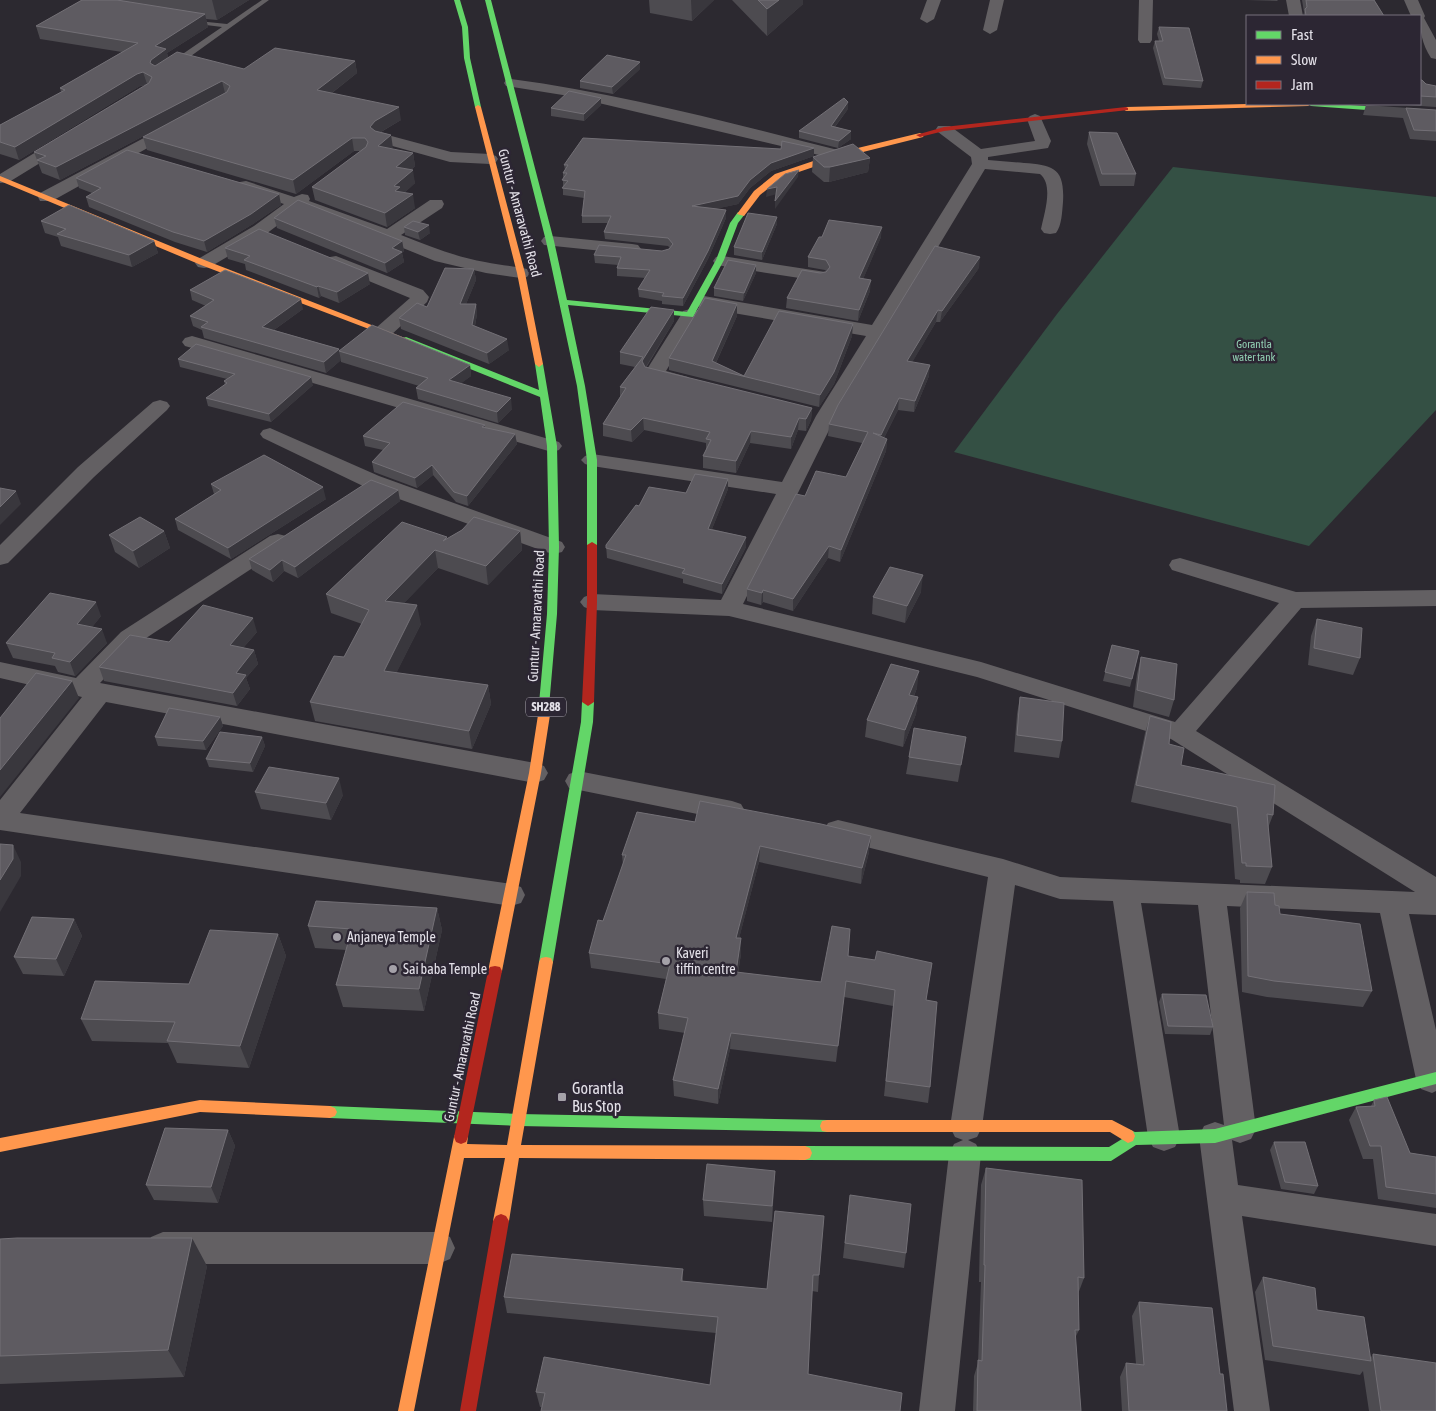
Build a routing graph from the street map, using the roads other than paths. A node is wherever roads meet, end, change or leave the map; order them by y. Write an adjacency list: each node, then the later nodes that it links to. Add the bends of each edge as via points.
1 (266, 0): 14 (lane)
2 (457, 0): 31 (main road, Guntur - Amaravathi Road / SH288)
3 (488, 0): 19 (main road, Guntur - Amaravathi Road)
4 (934, 0): 11 (street)
5 (997, 0): 15 (street)
6 (1146, 0): 16 (street)
7 (1293, 0): 9 (street)
8 (1411, 0): 10 (street)
9 (1296, 15)
10 (1418, 15)
11 (927, 19)
12 (183, 20): 14 (lane)
13 (1421, 23): 17 (street)
14 (230, 26): 18 (lane)
15 (990, 30)
16 (1145, 40)
17 (1436, 55)
18 (167, 70)
19 (511, 83): 29 (street, via 569,91); 43 (main road, Guntur - Amaravathi Road)
20 (1273, 105): 24 (main road, via 1125,109)
21 (1324, 105): 22 (main road)
22 (1436, 113)
23 (189, 118): 28 (street)
24 (1035, 118): 25 (main road); 32 (street, via 1042,145)
25 (944, 129): 29 (main road); 32 (street)
26 (79, 132): 33 (street)
27 (384, 139): 31 (street, via 450,157)
28 (129, 152): 30 (street); 36 (street)
29 (840, 155): 46 (main road, via 778,176 757,193 734,223)
30 (148, 157)
31 (490, 159): 48 (main road, Guntur - Amaravathi Road / SH288)
32 (979, 159): 39 (street, via 1049,172 1055,195); 53 (street)
33 (2, 179): 36 (main road)
34 (232, 182): 37 (street)
35 (314, 190): 37 (street)
36 (46, 197): 47 (main road)
37 (298, 202): 40 (street); 41 (street)
38 (436, 204): 41 (street)
39 (1050, 229)
40 (260, 230): 42 (street); 47 (street)
41 (389, 235): 48 (street, via 466,264)
42 (279, 237)
43 (550, 241): 44 (street); 50 (main road, Guntur - Amaravathi Road)
44 (652, 251)
45 (316, 252): 52 (street, via 418,294 418,302)
46 (720, 260): 49 (street); 51 (main road)
47 (204, 263): 52 (main road)
48 (522, 273): 56 (main road, Guntur - Amaravathi Road / SH288)
49 (819, 276)
50 (564, 302): 51 (main road); 62 (main road, Guntur - Amaravathi Road)
51 (694, 308): 53 (street); 55 (street, via 654,374)
52 (384, 331): 56 (main road)
53 (878, 332): 59 (street)
54 (192, 342): 61 (street)
55 (702, 386)
56 (545, 396): 61 (main road, Guntur - Amaravathi Road / SH288)
57 (160, 406): 66 (street, via 86,472)
58 (807, 411): 59 (street)
59 (826, 416): 63 (street)
60 (270, 434): 65 (street, via 362,487)
61 (552, 446): 65 (main road, Guntur - Amaravathi Road / SH288)
62 (592, 460): 63 (street); 70 (main road, Guntur - Amaravathi Road)
63 (788, 490): 71 (street)
64 (296, 530): 73 (street, via 129,638)
65 (554, 547): 75 (main road, Guntur - Amaravathi Road / SH288, via 546,706)
66 (0, 558)
67 (1180, 565): 69 (street)
68 (1436, 598): 69 (street)
69 (1295, 600): 74 (street)
70 (592, 602): 71 (street); 76 (main road, Guntur - Amaravathi Road, via 587,722)
71 (729, 608): 74 (street, via 981,670)
72 (0, 670): 73 (street)
73 (91, 690): 75 (street); 78 (street)
74 (1180, 734): 82 (street)
75 (535, 773): 83 (main road, Guntur - Amaravathi Road / SH288)
76 (578, 781): 77 (street); 89 (main road, Guntur - Amaravathi Road)
77 (756, 816)
78 (0, 820): 83 (street)
79 (810, 825): 80 (street)
80 (1003, 870): 81 (street, via 1060,888); 93 (street)
81 (1125, 891): 84 (street); 91 (street)
82 (1436, 891)
83 (511, 895): 88 (main road, Guntur - Amaravathi Road / SH288)
84 (1211, 895): 85 (street); 90 (street)
85 (1392, 902): 86 (street); 87 (street)
86 (1436, 904)
87 (1434, 1079): 90 (main road)
88 (465, 1117): 89 (main road); 94 (main road, via 200,1106); 95 (main road, Guntur - Amaravathi Road / SH288)
89 (519, 1120): 93 (main road, via 871,1127); 96 (main road, Guntur - Amaravathi Road)
90 (1227, 1132): 91 (main road); 97 (street)
91 (1164, 1138): 92 (main road)
92 (1134, 1139): 93 (main road, via 1112,1126); 93 (main road, via 1112,1154)
93 (965, 1140): 96 (main road); 103 (street)
94 (0, 1145)
95 (458, 1151): 96 (main road); 100 (main road, Guntur - Amaravathi Road / SH288)
96 (513, 1151): 102 (main road, Guntur - Amaravathi Road)
97 (1223, 1198): 98 (street); 104 (street)
98 (1436, 1230)
99 (134, 1248): 100 (street)
100 (438, 1248): 101 (main road, Guntur - Amaravathi Road / SH288)
101 (406, 1411)
102 (468, 1411)
103 (937, 1411)
104 (1252, 1411)

